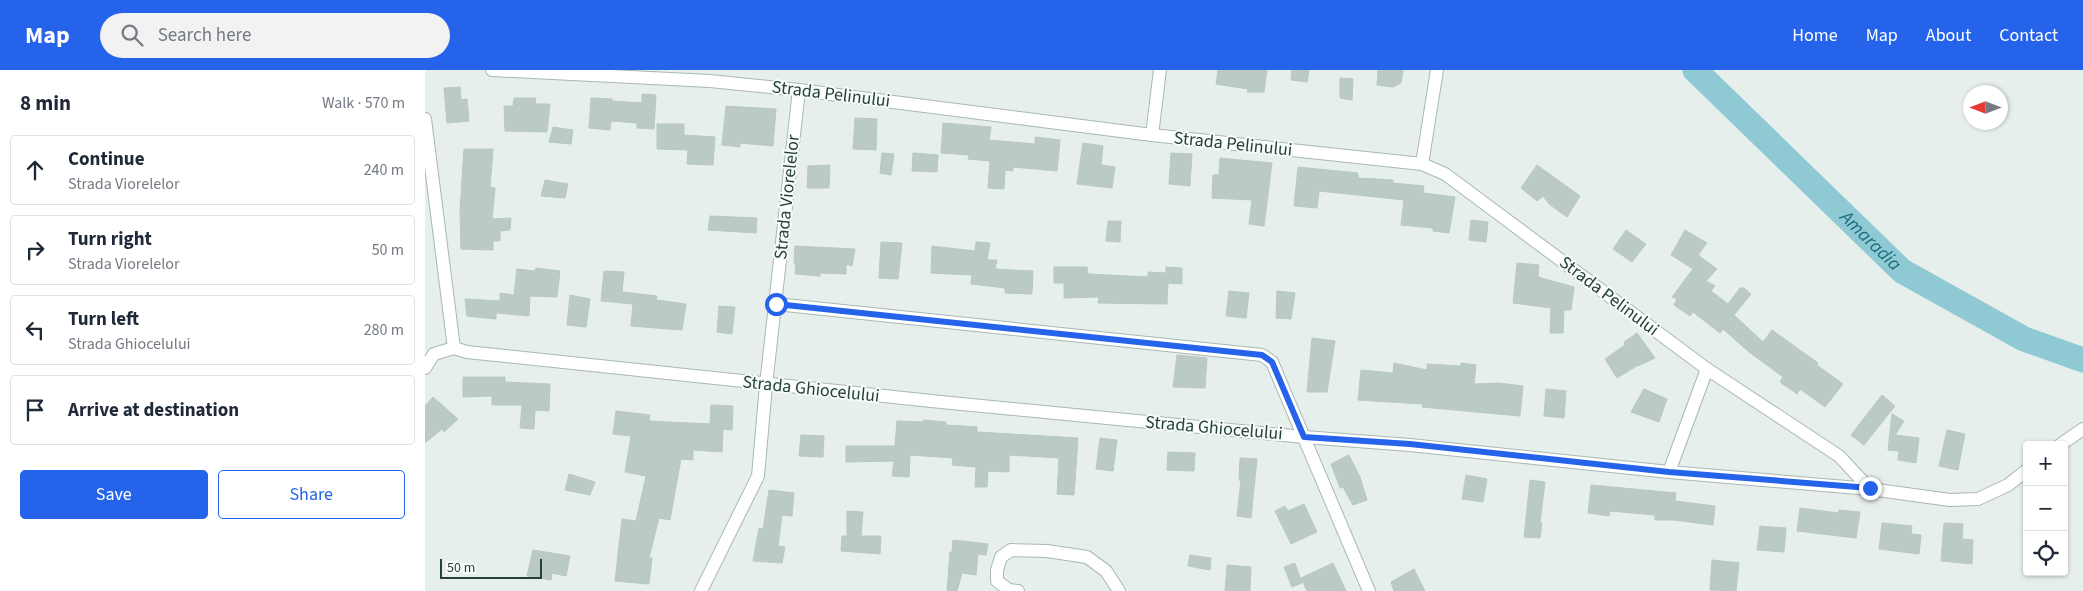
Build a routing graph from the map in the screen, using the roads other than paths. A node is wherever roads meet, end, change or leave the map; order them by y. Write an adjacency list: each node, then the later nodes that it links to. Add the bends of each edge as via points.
1 (492, 70): 4 (street, Strada Pelinului, via 710,81)
2 (1160, 70): 6 (street)
3 (1437, 70): 7 (street)
4 (799, 90): 6 (street, Strada Pelinului); 8 (street, Strada Viorelelor)
5 (425, 119): 9 (street)
6 (1152, 135): 7 (street, Strada Pelinului)
7 (1422, 164): 11 (street, Strada Pelinului, via 1445,174)
8 (776, 304): 12 (street, Strada Viorelelor); 14 (street, via 1262,355 1272,362)
9 (454, 348): 10 (street, via 434,354); 12 (street, Strada Ghiocelului)
10 (425, 368)
11 (1707, 369): 16 (street); 18 (street, Strada Pelinului, via 1839,456)
12 (766, 385): 14 (street, Strada Ghiocelului); 20 (street, Strada Viorelelor, via 758,476)
13 (2083, 429): 15 (street)
14 (1304, 437): 16 (street, Strada Ghiocelului, via 1410,444); 22 (street)
15 (2066, 441)
16 (1669, 472): 18 (street, Strada Ghiocelului)
17 (2023, 473): 18 (street, Strada Ghiocelului, via 2008,485 1978,499 1935,498)
18 (1870, 488)
19 (1014, 590): 21 (street, via 997,582 1001,557 1011,550 1087,557 1106,571)
20 (701, 591)
21 (1119, 591)
22 (1369, 591)

